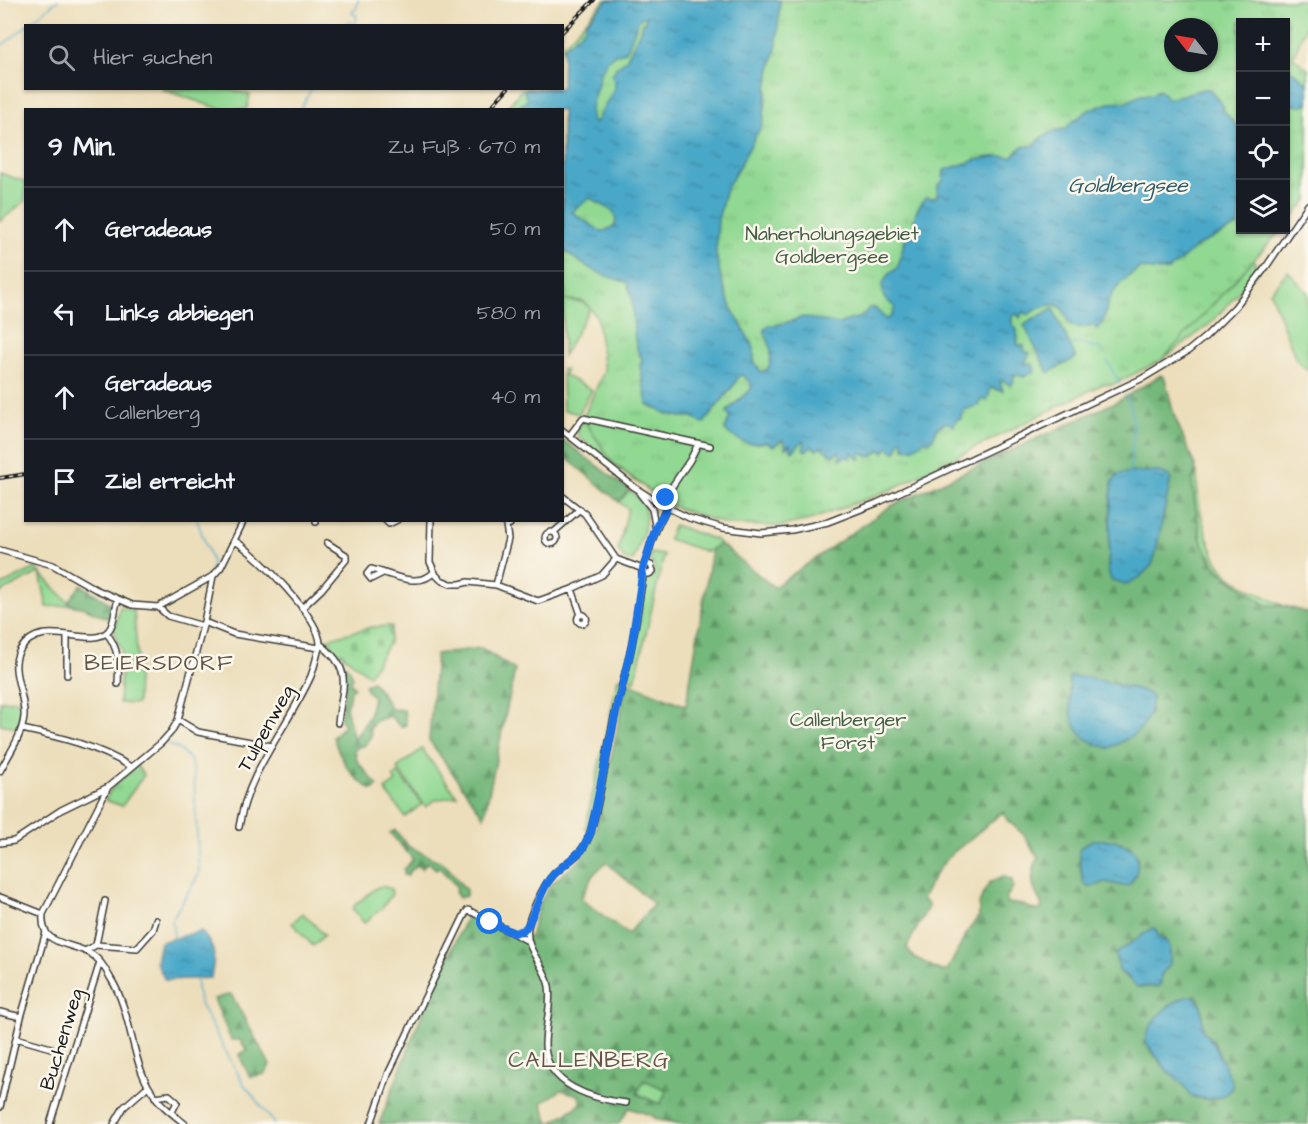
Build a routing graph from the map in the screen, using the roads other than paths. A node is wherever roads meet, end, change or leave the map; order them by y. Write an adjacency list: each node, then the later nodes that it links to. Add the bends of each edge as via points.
1 (1308, 205): 8 (street, via 1242,298 1197,344 1143,378 1026,433 846,516 810,527 742,531 702,522)
2 (564, 431): 3 (street)
3 (570, 435): 4 (street, via 582,418); 6 (street)
4 (698, 444): 5 (street); 8 (street)
5 (710, 446)
6 (634, 487): 8 (street); 10 (street, via 650,505)
7 (564, 497): 9 (street)
8 (662, 505): 10 (street); 14 (street)
9 (580, 509): 15 (street); 19 (street)
10 (655, 518): 14 (street)
11 (243, 522): 16 (street)
12 (430, 522): 21 (street)
13 (507, 522): 24 (street, via 508,539)
14 (656, 527): 20 (street)
15 (554, 532)
16 (235, 541): 23 (street); 28 (street, via 280,581)
17 (327, 543): 28 (street, via 346,555 346,560)
18 (0, 550): 26 (street, via 53,565)
19 (616, 559): 20 (street); 25 (street, via 606,572)
20 (643, 568): 49 (street, via 632,644 591,832 582,850 546,884)
21 (434, 572): 22 (street, via 415,581); 24 (street, via 451,584)
22 (383, 573)
23 (213, 576): 27 (street); 30 (street)
24 (496, 585): 25 (street, via 538,601)
25 (572, 588): 29 (street)
26 (118, 600): 27 (street, via 139,607); 31 (street)
27 (158, 607): 30 (street, via 168,616)
28 (302, 608): 33 (street, via 317,631)
29 (581, 615)
30 (204, 624): 33 (street, via 234,634); 36 (street)
31 (106, 633): 32 (street, via 97,637); 35 (street, via 114,642 119,663)
32 (67, 636): 34 (street); 38 (street, via 38,635 21,649 16,659 23,697)
33 (319, 646): 37 (street, via 341,666 344,681); 39 (street, Tulpenweg, via 311,674)
34 (67, 675)
35 (118, 684)
36 (178, 720): 39 (street, via 198,732); 40 (street, via 161,743)
37 (338, 723)
38 (22, 729): 40 (street, via 94,748); 41 (street)
39 (272, 746): 43 (street, Tulpenweg, via 254,779)
40 (131, 767): 42 (street)
41 (0, 771)
42 (108, 787): 44 (street, via 14,841); 47 (street)
43 (238, 827)
44 (0, 843)
45 (0, 897): 47 (street)
46 (105, 901): 53 (street)
47 (43, 914): 50 (street)
48 (156, 921): 53 (street, via 137,948)
49 (528, 925): 51 (street); 52 (street)
50 (46, 932): 54 (street, via 58,942); 57 (street)
51 (514, 933): 52 (street); 68 (street, via 468,910 465,914 389,1072)
52 (528, 940): 62 (street, via 549,986 545,1043 555,1074 588,1095)
53 (96, 945): 54 (street)
54 (86, 951): 55 (street)
55 (100, 962): 60 (street, via 120,997); 65 (street, Buchenweg)
56 (0, 1012): 57 (street)
57 (21, 1017): 58 (street)
58 (16, 1038): 59 (street); 63 (street)
59 (51, 1048)
60 (148, 1086): 61 (street); 66 (street, via 124,1107)
61 (155, 1096): 64 (street); 64 (street, via 169,1095 177,1101)
62 (626, 1103)
63 (0, 1107)
64 (172, 1112): 67 (street)
65 (50, 1124)
66 (114, 1124)
67 (184, 1124)
68 (371, 1124)

